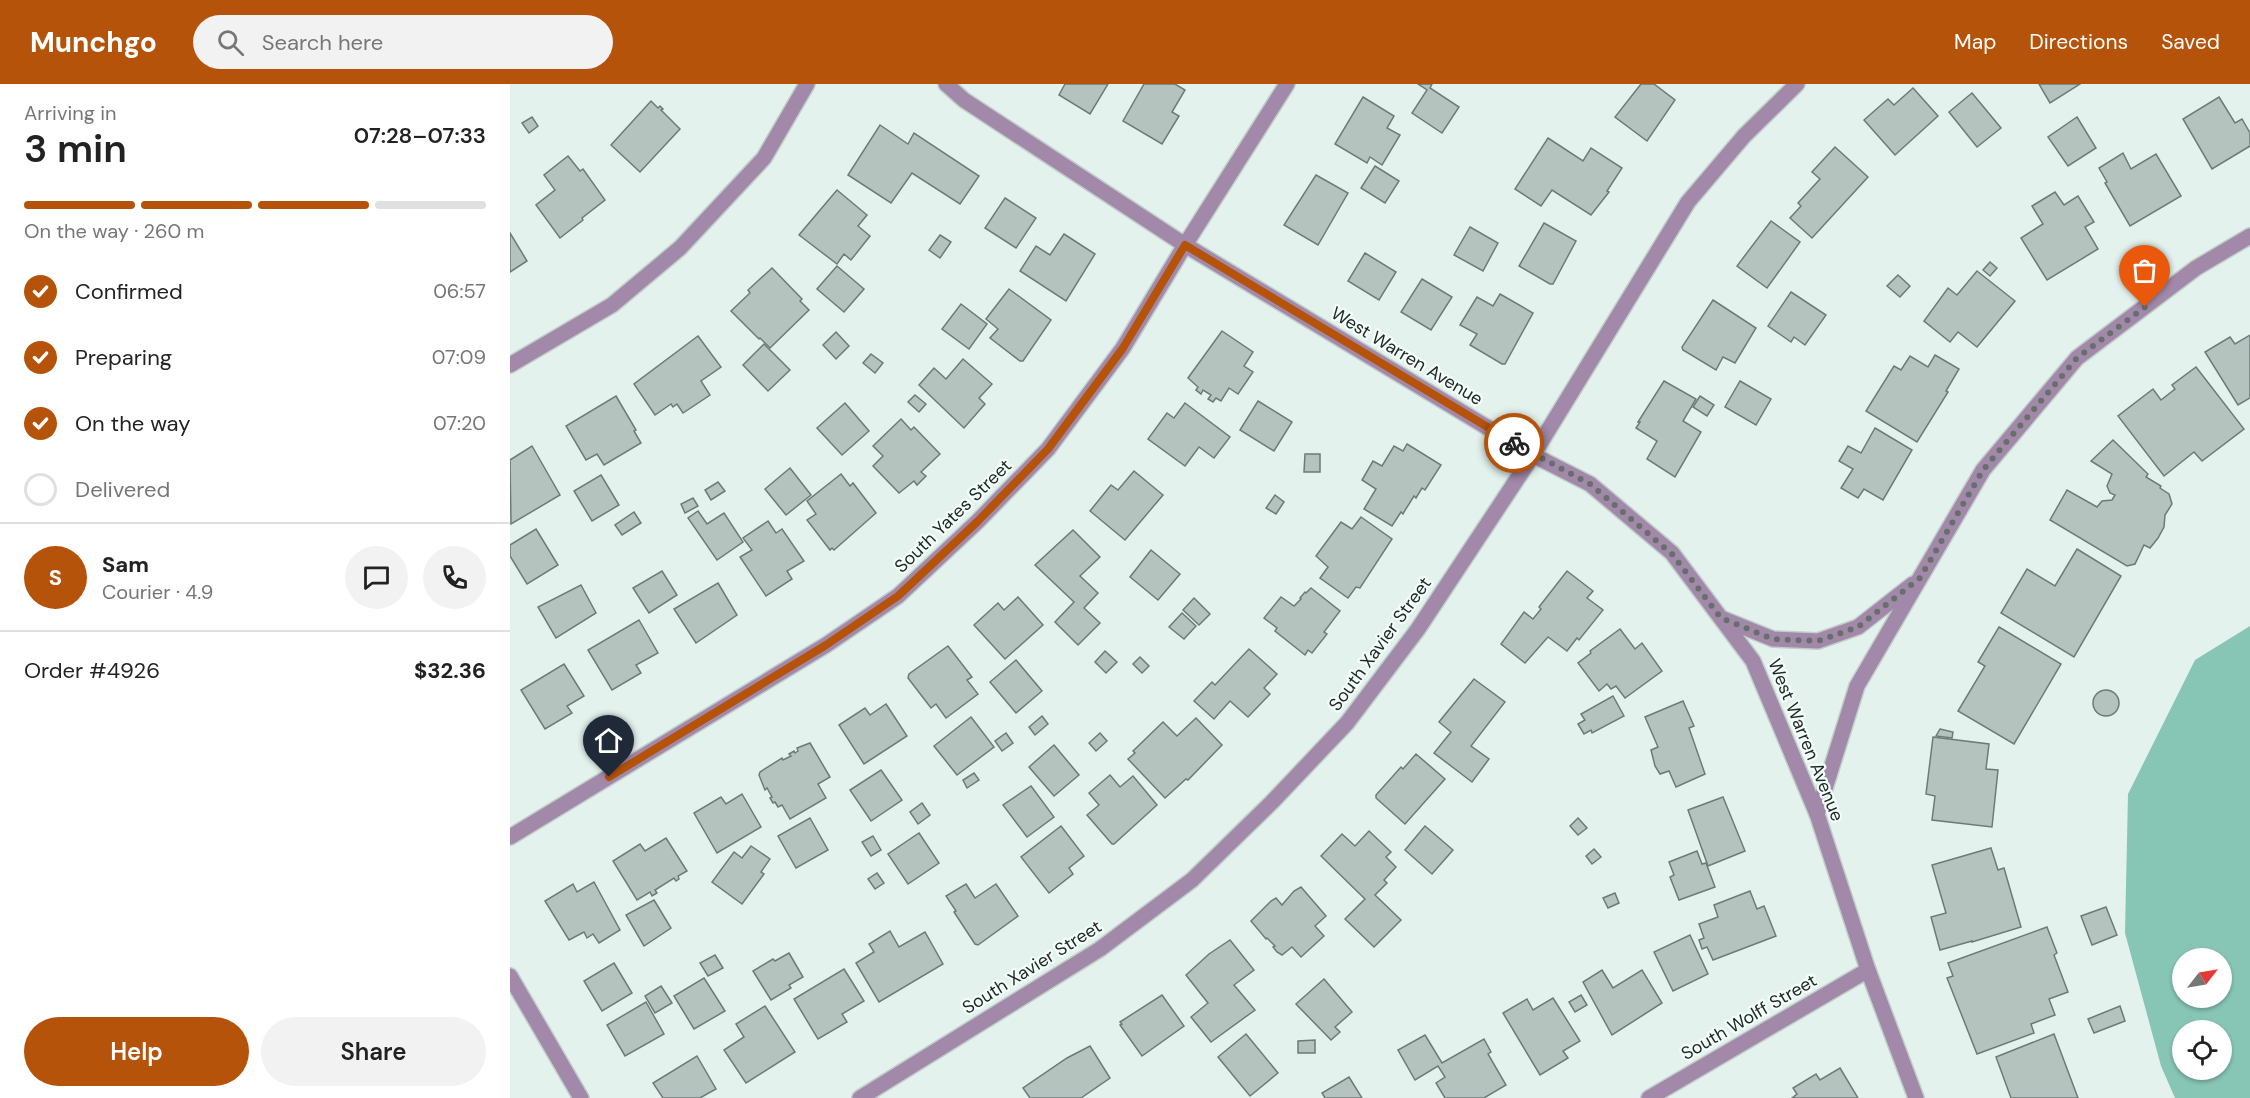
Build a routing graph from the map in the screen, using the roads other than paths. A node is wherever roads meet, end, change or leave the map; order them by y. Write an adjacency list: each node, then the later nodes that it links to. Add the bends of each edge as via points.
1 (807, 84): 7 (street, via 764,158 680,248 612,305)
2 (946, 84): 6 (street, West Warren Avenue, via 964,100)
3 (1287, 84): 6 (street, South Yates Street)
4 (1797, 84): 8 (street, South Xavier Street, via 1744,136 1688,201)
5 (2250, 236): 9 (street, via 2196,268 2077,358 1983,470)
6 (1185, 245): 8 (street, West Warren Avenue); 12 (street, South Yates Street, via 1123,348 1048,449 898,596 826,645)
7 (510, 365)
8 (1533, 455): 10 (street, West Warren Avenue, via 1590,484 1672,554); 16 (street, South Xavier Street, via 1418,629 1347,723 1192,880 1100,949)
9 (1920, 578): 10 (street, via 1858,627 1818,641 1773,639); 11 (street, via 1857,686)
10 (1721, 618): 11 (street, West Warren Avenue, via 1754,661)
11 (1817, 814): 13 (street, West Warren Avenue)
12 (510, 837)
13 (1868, 970): 17 (street, South Wolff Street); 18 (street, West Warren Avenue)
14 (510, 976): 15 (street)
15 (581, 1098)
16 (860, 1098)
17 (1649, 1098)
18 (1916, 1098)

